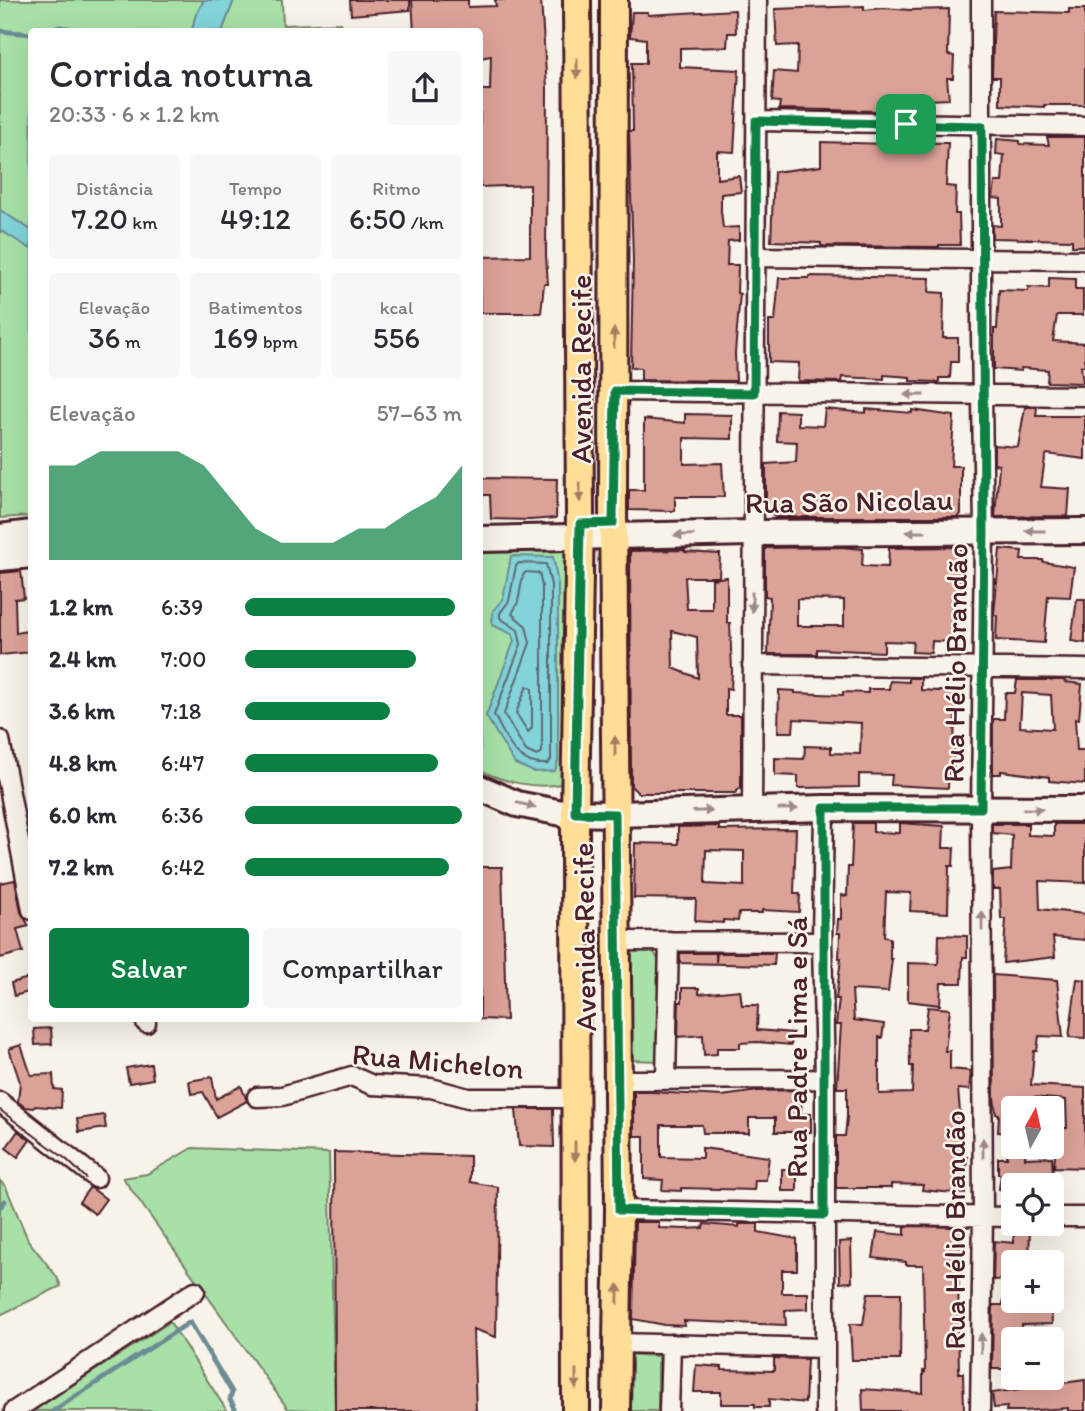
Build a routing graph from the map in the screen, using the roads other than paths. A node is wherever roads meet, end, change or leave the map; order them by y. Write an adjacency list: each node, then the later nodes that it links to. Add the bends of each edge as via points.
1 (577, 0): 17 (main road, Avenida Recife, one-way to 17)
2 (614, 0): 11 (main road, Avenida Recife, one-way to 2)
3 (757, 0): 5 (street)
4 (981, 0): 6 (street, Rua Hélio Brandão)
5 (756, 121): 6 (street); 8 (street)
6 (982, 126): 7 (street); 9 (street, Rua Hélio Brandão)
7 (1085, 126)
8 (756, 257): 9 (street); 12 (street)
9 (982, 260): 10 (street); 13 (street, Rua Hélio Brandão)
10 (1085, 260)
11 (615, 391): 12 (street); 16 (main road, Avenida Recife)
12 (754, 393): 13 (street, one-way to 12); 20 (street)
13 (982, 395): 14 (street); 18 (street, Rua Hélio Brandão)
14 (1085, 396)
15 (483, 525): 17 (main road)
16 (613, 530): 17 (main road, Rua São Nicolau); 20 (main road, Rua São Nicolau, one-way to 16); 36 (main road, Avenida Recife, one-way to 16)
17 (580, 531): 23 (main road); 35 (main road, Avenida Recife)
18 (984, 531): 19 (main road, Rua São Nicolau, one-way to 18); 20 (main road, Rua São Nicolau, one-way to 20); 27 (street, Rua Hélio Brandão)
19 (1085, 531)
20 (752, 533): 26 (street, one-way to 26)
21 (28, 534): 22 (main road)
22 (0, 537)
23 (483, 539)
24 (28, 555): 25 (main road)
25 (0, 558)
26 (752, 665): 27 (street); 33 (street)
27 (982, 668): 28 (street); 32 (street, Rua Hélio Brandão)
28 (1085, 669)
29 (0, 740): 37 (street)
30 (483, 789): 35 (main road, one-way to 35, via 517,804)
31 (824, 808): 32 (main road); 33 (main road, one-way to 31); 41 (street, Rua Padre Lima e Sá)
32 (981, 808): 34 (main road, one-way to 34); 51 (street, Rua Hélio Brandão, one-way to 32)
33 (752, 810): 36 (main road, one-way to 33)
34 (1085, 810)
35 (575, 813): 36 (main road); 46 (main road, Avenida Recife)
36 (615, 814): 39 (main road, Avenida Recife)
37 (8, 837): 38 (street)
38 (28, 899)
39 (618, 941): 40 (street); 44 (main road, Avenida Recife)
40 (669, 941): 41 (street); 42 (street)
41 (822, 942): 43 (street, Rua Padre Lima e Sá)
42 (666, 1079): 43 (street); 44 (street)
43 (825, 1079): 50 (street, Rua Padre Lima e Sá)
44 (619, 1080): 49 (main road, Avenida Recife)
45 (257, 1097): 46 (street, Rua Michelon, via 282,1096 352,1076 372,1085 431,1088 468,1098)
46 (575, 1098): 60 (main road, Avenida Recife, one-way to 60)
47 (0, 1102): 48 (street)
48 (96, 1178)
49 (619, 1210): 50 (street); 56 (main road, Avenida Recife, one-way to 49)
50 (824, 1215): 51 (street); 58 (street, Rua Padre Lima e Sá)
51 (983, 1217): 52 (street); 64 (street, Rua Hélio Brandão, one-way to 51)
52 (1001, 1217)
53 (1064, 1217): 54 (street)
54 (1085, 1217)
55 (195, 1291): 59 (street)
56 (617, 1343): 57 (street); 61 (main road, Avenida Recife)
57 (671, 1345): 58 (street); 62 (street)
58 (824, 1348): 63 (street, Rua Padre Lima e Sá)
59 (14, 1411)
60 (576, 1411)
61 (616, 1411)
62 (669, 1411)
63 (825, 1411)
64 (980, 1411)

